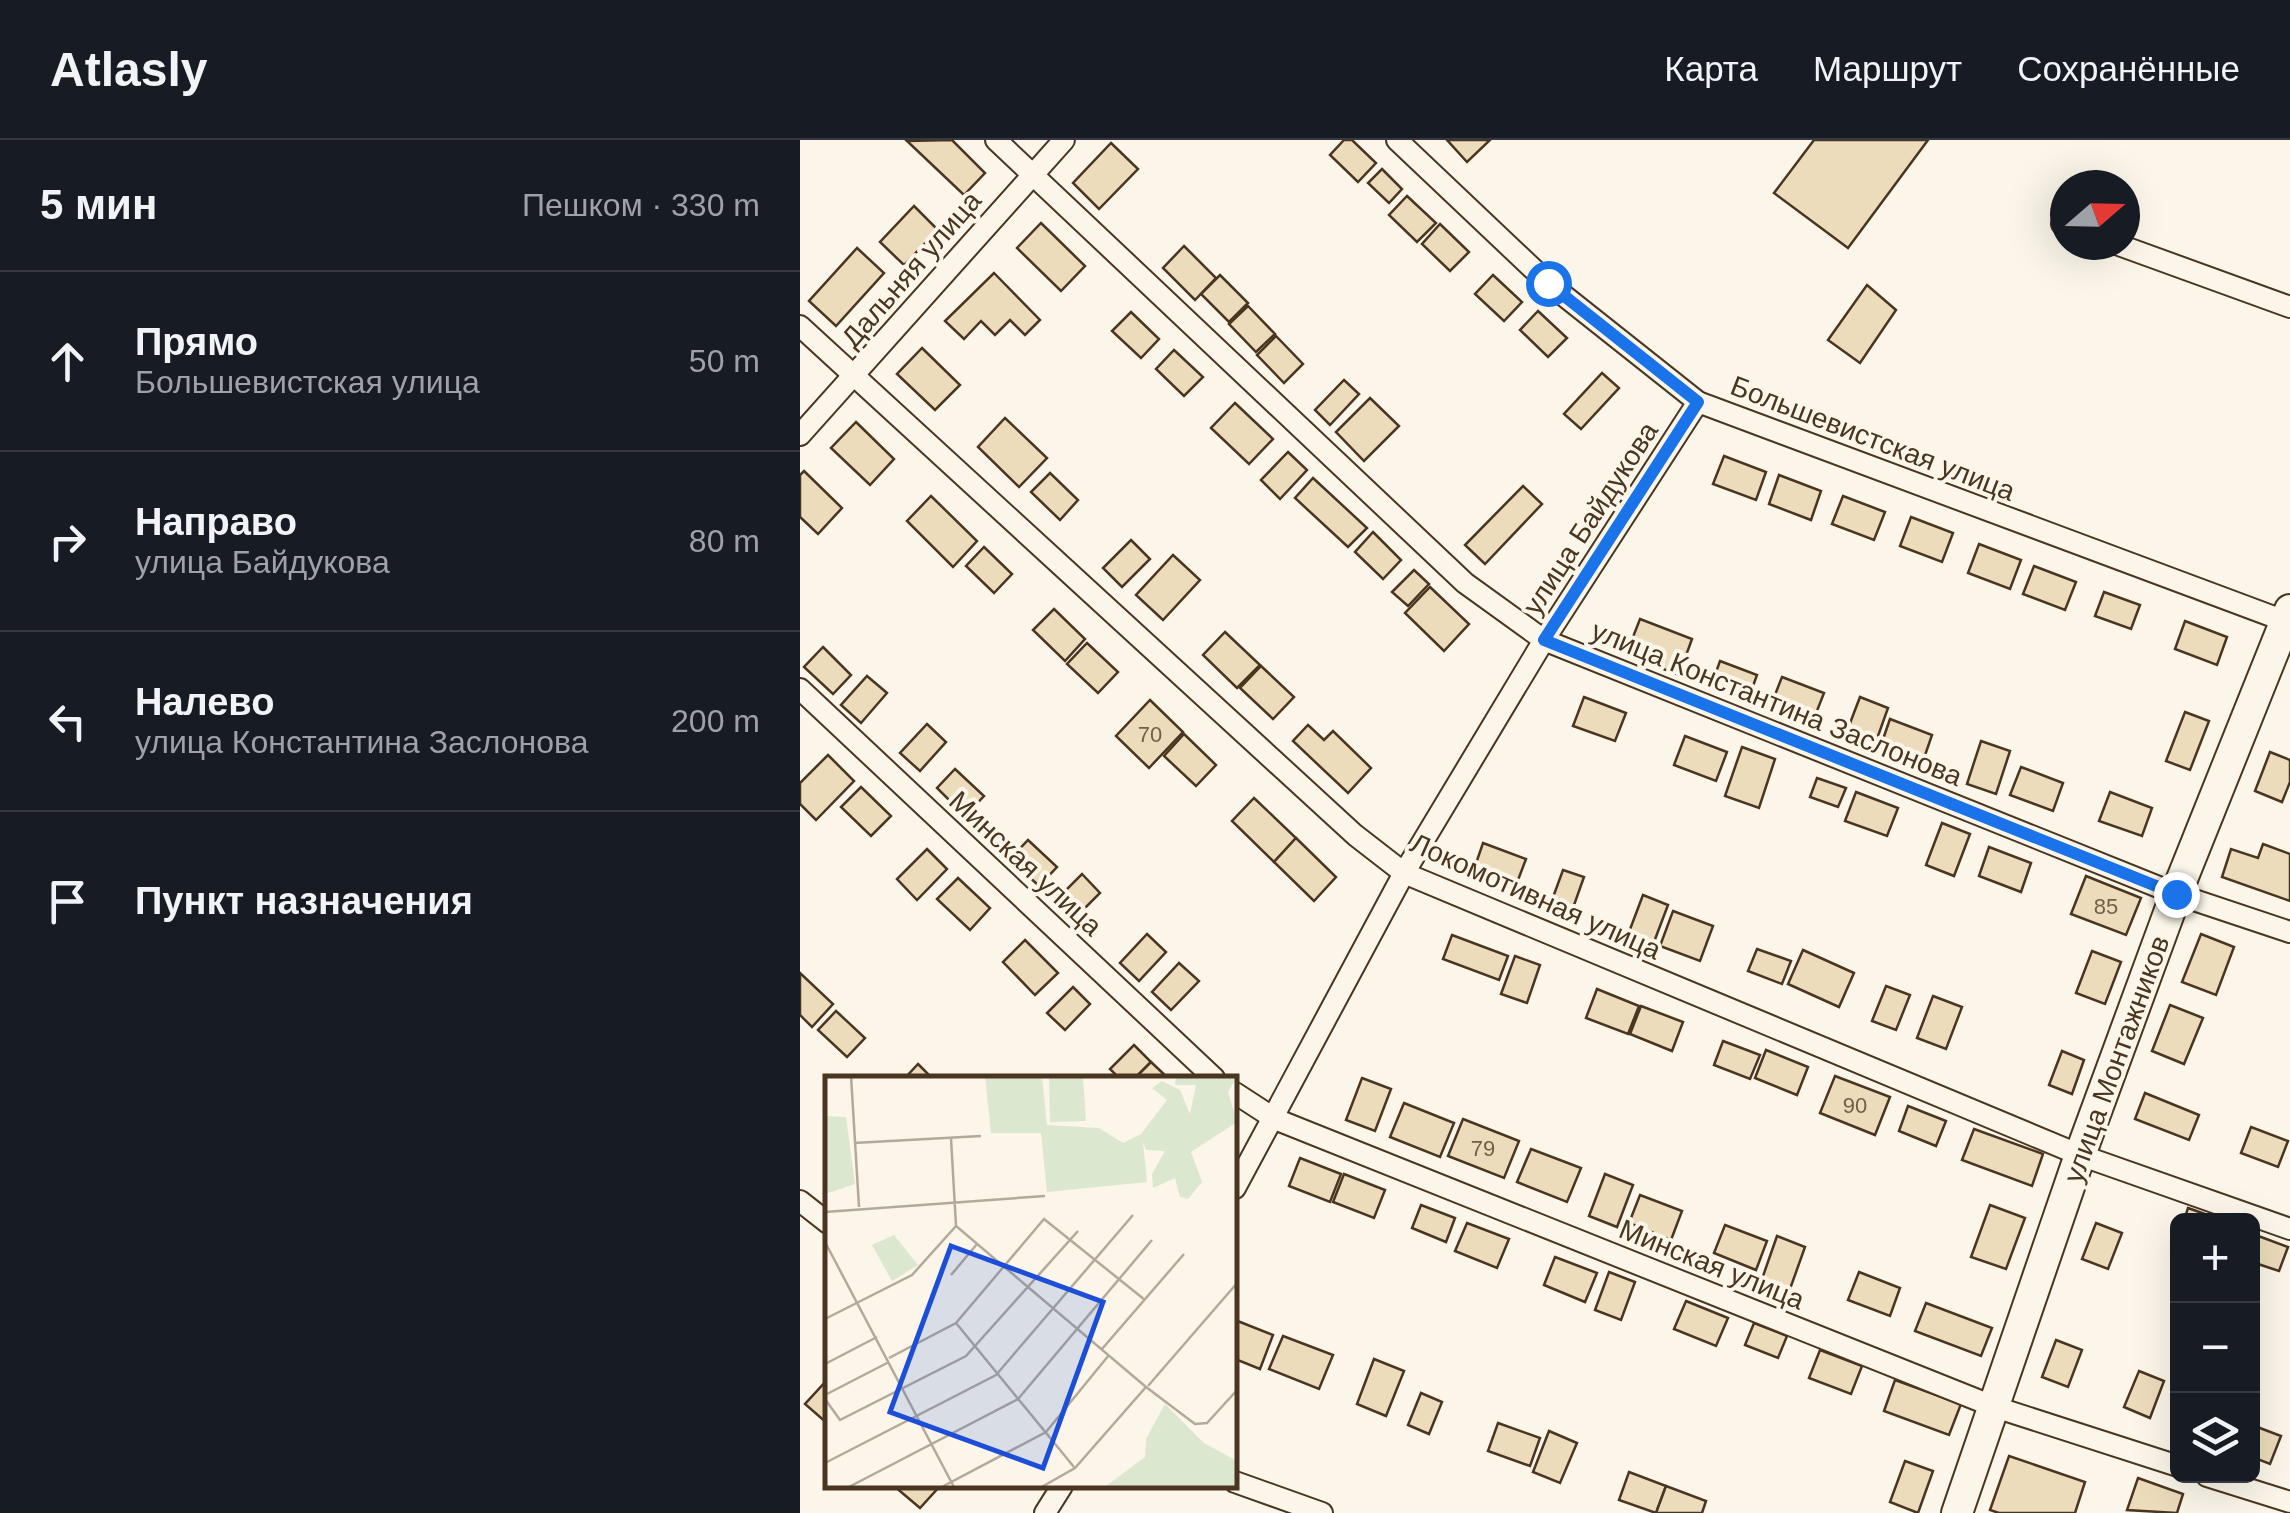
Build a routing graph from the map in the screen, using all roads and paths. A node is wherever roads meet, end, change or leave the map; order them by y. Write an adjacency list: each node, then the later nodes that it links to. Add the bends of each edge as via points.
1 (996, 140): 4 (street, улица Константина Заслонова)
2 (1064, 140): 4 (street, Дальняя улица)
3 (1397, 140): 9 (street, Большевистская улица, via 1548,283)
4 (1032, 174): 8 (street, Дальняя улица); 12 (street, улица Константина Заслонова, via 1466,583)
5 (2140, 253): 6 (street)
6 (2290, 308)
7 (800, 326): 8 (street, Локомотивная улица)
8 (853, 376): 10 (street, Дальняя улица); 14 (street, Локомотивная улица, via 1354,835)
9 (1698, 402): 11 (street, Большевистская улица); 12 (street, улица Байдукова)
10 (800, 435)
11 (2289, 618): 15 (street, улица Монтажников)
12 (1544, 640): 14 (street, улица Байдукова); 15 (street, улица Константина Заслонова)
13 (800, 689): 17 (street, Минская улица)
14 (1404, 873): 19 (street, улица Байдукова); 20 (street, Локомотивная улица)
15 (2176, 894): 16 (street, улица Константина Заслонова); 20 (street, улица Монтажников)
16 (2290, 932)
17 (1212, 1076)
18 (1238, 1095): 19 (street, Минская улица)
19 (1275, 1119): 21 (street, улица Байдукова); 25 (street, Минская улица)
20 (2080, 1155): 24 (street, Локомотивная улица); 25 (street, улица Монтажников)
21 (1238, 1183)
22 (800, 1201): 23 (street)
23 (825, 1221)
24 (2290, 1229)
25 (1995, 1407): 26 (street, Минская улица); 33 (street, улица Монтажников)
26 (2170, 1463)
27 (1238, 1483): 32 (street)
28 (2229, 1483): 30 (street)
29 (1061, 1488): 31 (street)
30 (2290, 1502)
31 (1046, 1513)
32 (1322, 1513)
33 (1958, 1513)

